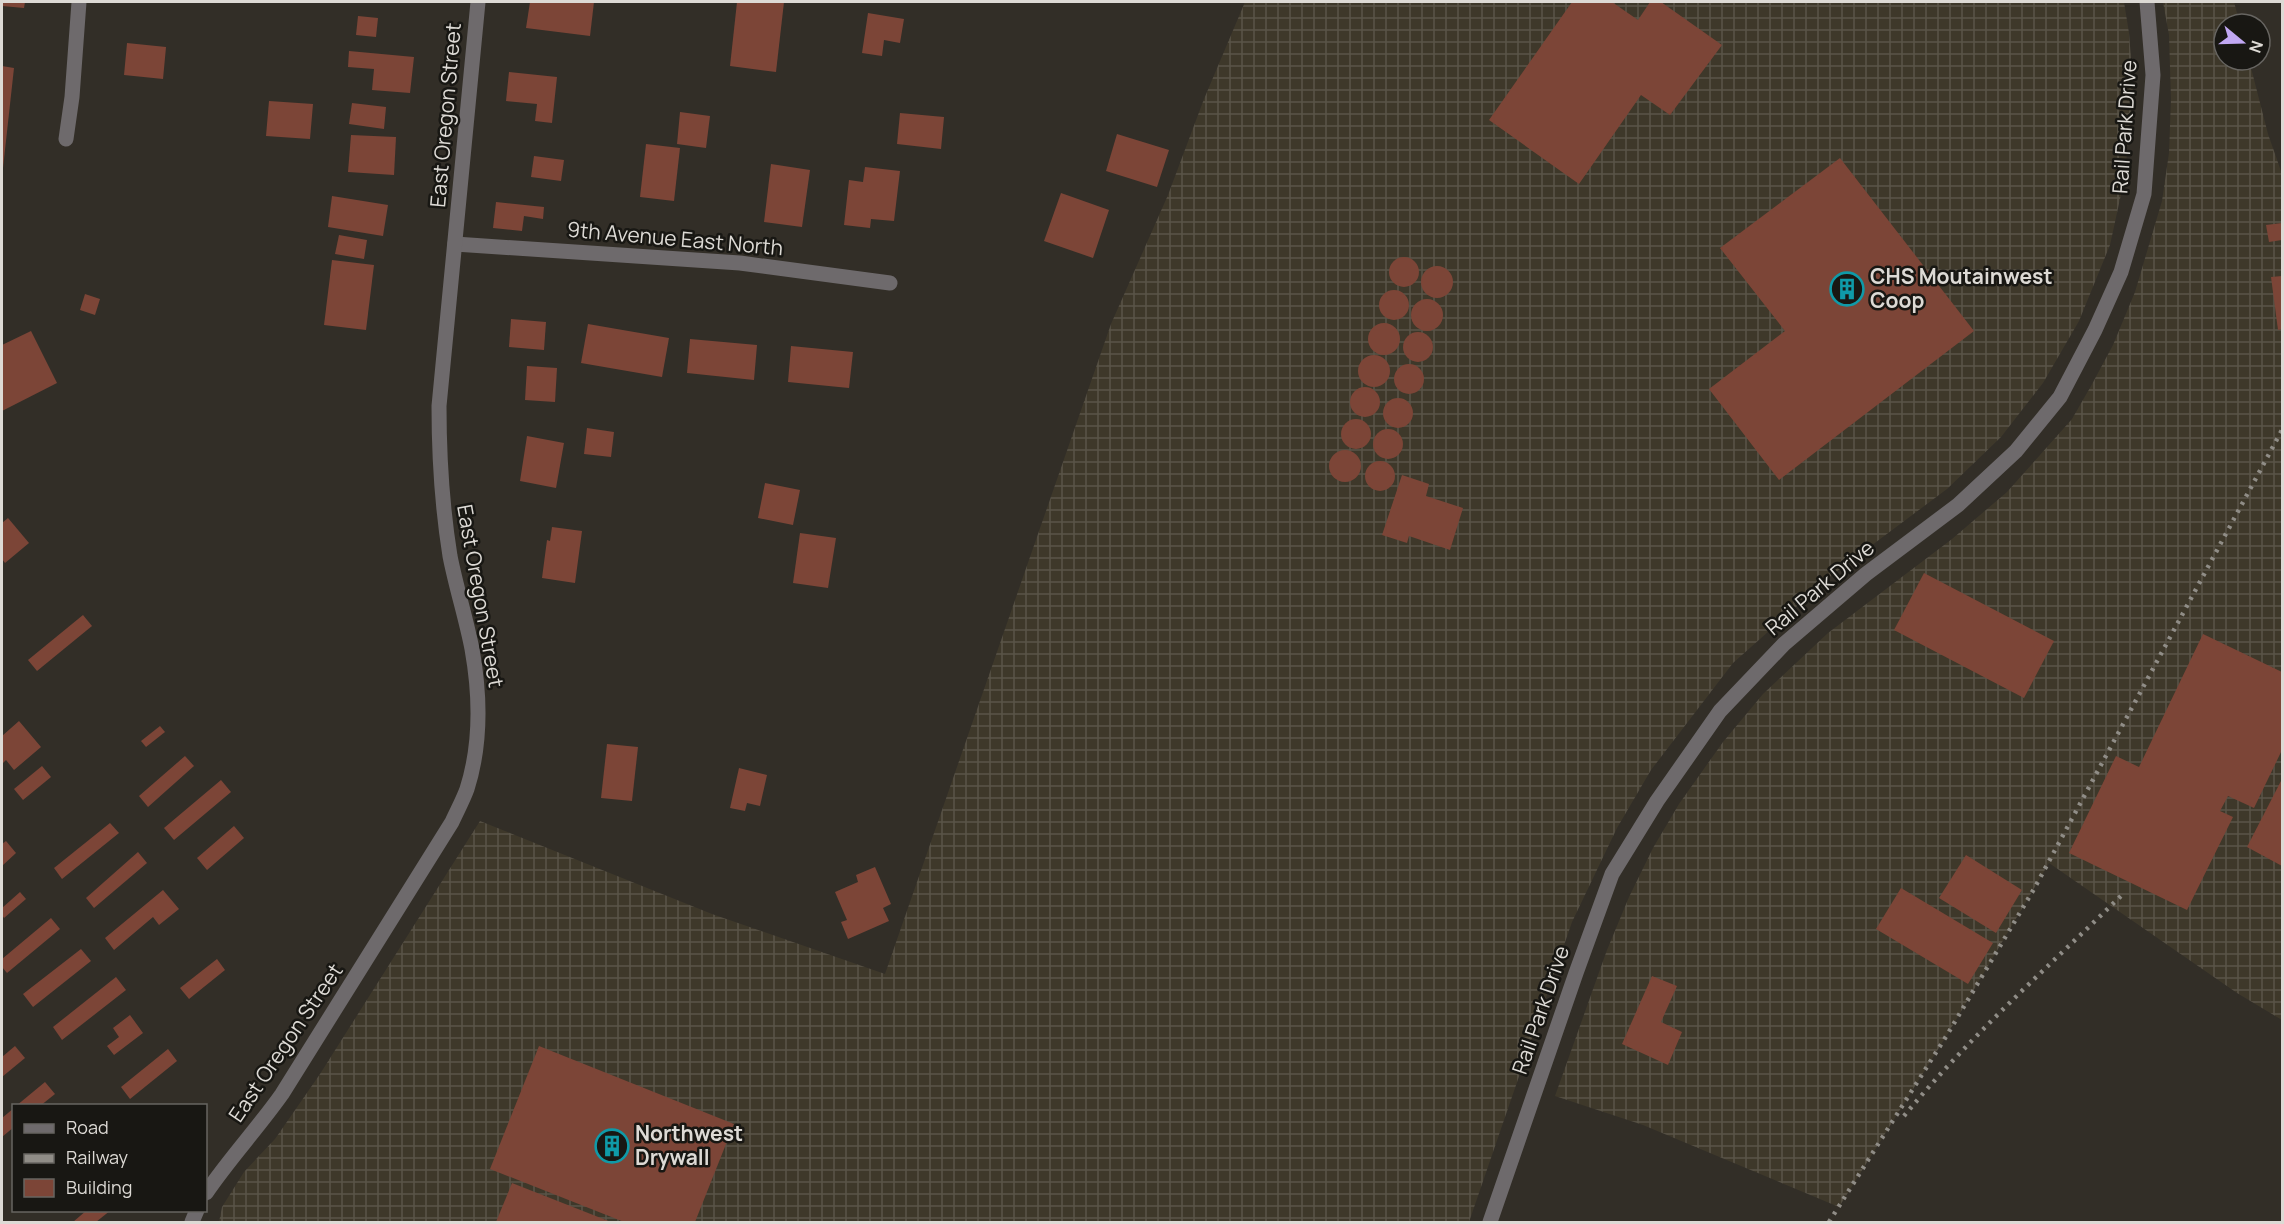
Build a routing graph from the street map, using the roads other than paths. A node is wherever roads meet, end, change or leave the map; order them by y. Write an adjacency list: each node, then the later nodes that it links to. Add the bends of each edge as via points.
1 (79, 2): 4 (street)
2 (478, 2): 5 (street, East Oregon Street)
3 (2147, 2): 8 (street, Rail Park Drive, via 2153,75 2144,194 2121,272 2060,397 2016,451 1958,505 1866,574 1784,644 1720,711 1661,795 1612,874)
4 (66, 139)
5 (455, 244): 6 (street, 9th Avenue East North, via 740,263); 7 (street, East Oregon Street, via 439,438 449,547 476,682 475,754 467,789 453,822 282,1094)
6 (890, 283)
7 (207, 1192)
8 (1490, 1222)

